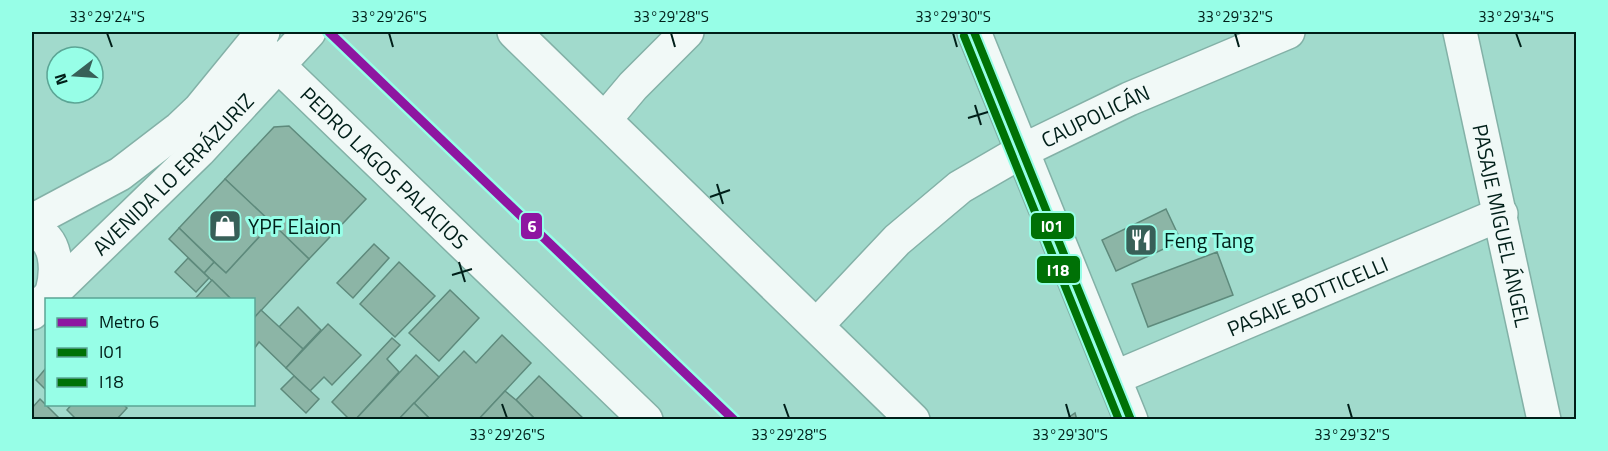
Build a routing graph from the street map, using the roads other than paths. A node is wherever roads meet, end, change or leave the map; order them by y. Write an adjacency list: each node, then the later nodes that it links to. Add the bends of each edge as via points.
1 (514, 32): 9 (street)
2 (687, 32): 9 (street)
3 (974, 32): 10 (street)
4 (1287, 32): 10 (street, CAUPOLICÁN, via 1129,99)
5 (1460, 32): 11 (street, PASAJE MIGUEL ÁNGEL)
6 (253, 35): 8 (street, PEDRO LAGOS PALACIOS); 12 (street, AVENIDA LO ERRÁZURIZ, via 200,110 180,128 120,174)
7 (306, 35): 8 (street, AVENIDA LO ERRÁZURIZ)
8 (277, 65): 14 (street, AVENIDA LO ERRÁZURIZ, via 200,151); 18 (street, PEDRO LAGOS PALACIOS)
9 (606, 118): 16 (street)
10 (1022, 151): 16 (street, CAUPOLICÁN, via 960,187 917,221); 17 (street)
11 (1501, 214): 17 (street, PASAJE BOTTICELLI); 21 (street, PASAJE MIGUEL ÁNGEL)
12 (32, 221)
13 (32, 230): 15 (street, via 52,248 56,277)
14 (47, 298)
15 (42, 303)
16 (817, 325): 19 (street)
17 (1113, 378): 20 (street)
18 (646, 420)
19 (913, 420)
20 (1131, 420)
21 (1544, 420)

